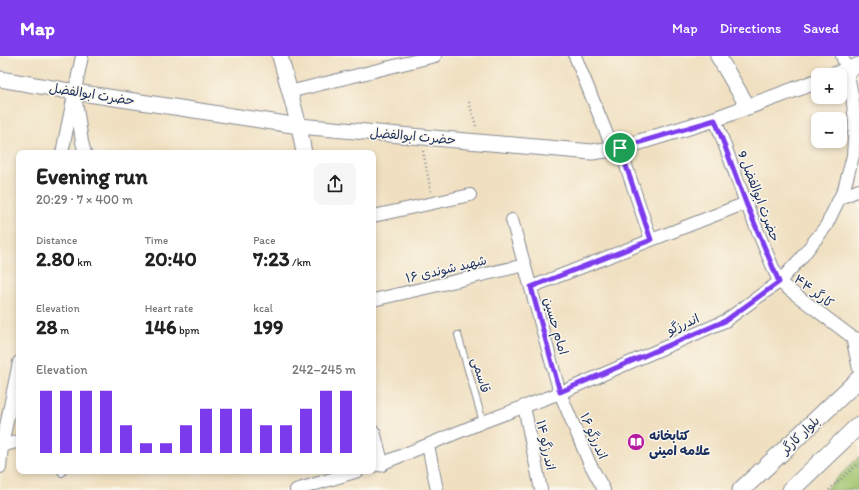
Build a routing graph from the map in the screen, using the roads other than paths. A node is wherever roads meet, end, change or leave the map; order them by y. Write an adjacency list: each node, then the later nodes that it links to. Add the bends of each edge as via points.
1 (82, 56): 11 (street)
2 (280, 56): 12 (street)
3 (435, 56): 12 (street)
4 (575, 56): 18 (street)
5 (718, 56): 13 (street)
6 (842, 56): 7 (street, اندرزگو)
7 (846, 68)
8 (847, 70): 23 (street, اندرزگو, via 855,121 853,156)
9 (0, 78): 11 (street, حضرت ابوالفضل)
10 (811, 84): 13 (street, حضرت ابوالفضل)
11 (75, 92): 15 (street, حضرت ابوالفضل); 16 (street); 17 (street)
12 (289, 92): 15 (street)
13 (748, 107): 14 (street, حضرت ابوالفضل)
14 (715, 120): 18 (street, حضرت ابوالفضل); 24 (street, حضرت ابوالفضل 9)
15 (299, 126): 18 (street, حضرت ابوالفضل, via 592,152); 20 (street)
16 (65, 139): 17 (street); 19 (street)
17 (84, 148)
18 (616, 149): 27 (street)
19 (63, 150)
20 (301, 150)
21 (859, 190): 23 (street)
22 (470, 195): 25 (street)
23 (840, 198): 29 (street, اندرزگو, via 826,226)
24 (746, 203): 27 (street); 29 (street, حضرت ابوالفضل 9)
25 (376, 215)
26 (512, 220): 28 (street, امام حسین)
27 (651, 240): 30 (street)
28 (525, 265): 30 (street, امام حسین); 31 (street, شهید شوندی ۱۶)
29 (779, 282): 33 (street, کارگر ۴۴); 37 (street, اندرزگو, via 725,321)
30 (531, 287): 37 (street, امام حسین)
31 (376, 299)
32 (458, 335): 39 (lane, قاسمی)
33 (856, 338): 34 (street, کارگر ۴۴)
34 (859, 369)
35 (16, 378): 43 (street)
36 (859, 379): 52 (main road, بلوار کارگر)
37 (560, 392): 38 (street, اندرزگو); 51 (street, اندرزگو ۱۶)
38 (524, 406): 39 (street, اندرزگو); 50 (street, اندرزگو ۱۴)
39 (483, 422): 42 (street, اندرزگو)
40 (859, 425): 53 (main road)
41 (16, 442): 43 (street)
42 (428, 445): 44 (street, اندرزگو); 49 (street)
43 (2, 446): 45 (street)
44 (377, 465)
45 (0, 467)
46 (352, 474): 47 (street)
47 (329, 485): 48 (street)
48 (296, 490)
49 (437, 490)
50 (542, 490)
51 (604, 490)
52 (741, 490)
53 (791, 490)

